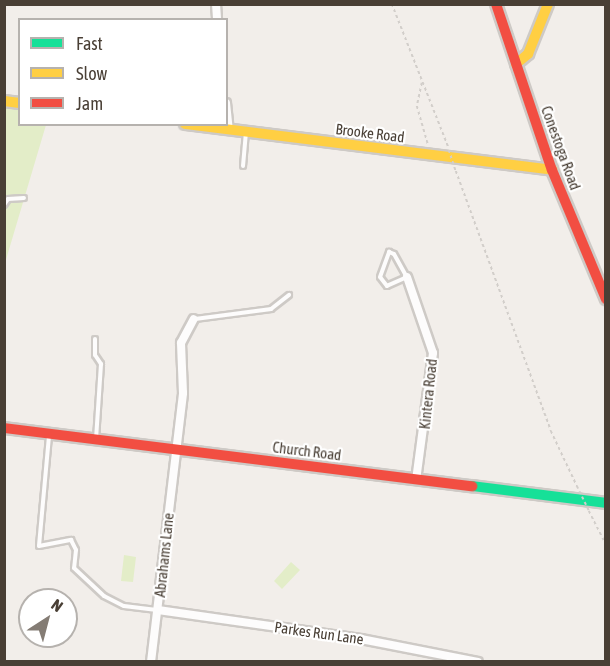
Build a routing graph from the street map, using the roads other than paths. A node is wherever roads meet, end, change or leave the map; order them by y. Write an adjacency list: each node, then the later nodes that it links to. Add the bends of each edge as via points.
1 (496, 4): 3 (main road, Conestoga Road)
2 (548, 4): 3 (main road, via 528,54)
3 (516, 64): 9 (main road, Conestoga Road)
4 (228, 117): 6 (street)
5 (200, 126): 6 (main road, Brooke Road)
6 (230, 130): 7 (main road, Brooke Road)
7 (247, 132): 8 (lane); 9 (main road, Brooke Road)
8 (243, 166)
9 (552, 170): 13 (main road, Conestoga Road)
10 (24, 198): 11 (lane, via 8,200)
11 (4, 205)
12 (407, 277): 12 (lane, via 387,286 380,282 389,252); 22 (street, Kintera Road, via 433,353)
13 (604, 287): 15 (main road, Conestoga Road)
14 (289, 295): 16 (lane, via 272,309)
15 (606, 299)
16 (194, 319): 21 (street, Abrahams Lane, via 181,343 183,393)
17 (95, 339): 20 (lane, via 95,356 101,364)
18 (4, 428): 19 (main road, Church Road)
19 (50, 434): 20 (main road, Church Road); 24 (lane, via 39,546 71,540 76,550 74,568 104,596 124,606)
20 (96, 440): 21 (main road, Church Road)
21 (176, 449): 22 (main road, Church Road); 24 (street, Abrahams Lane)
22 (416, 480): 23 (main road, Church Road)
23 (606, 503)
24 (158, 610): 25 (street, Abrahams Lane); 26 (street, Parkes Run Lane, via 361,639)
25 (151, 662)
26 (478, 662)

